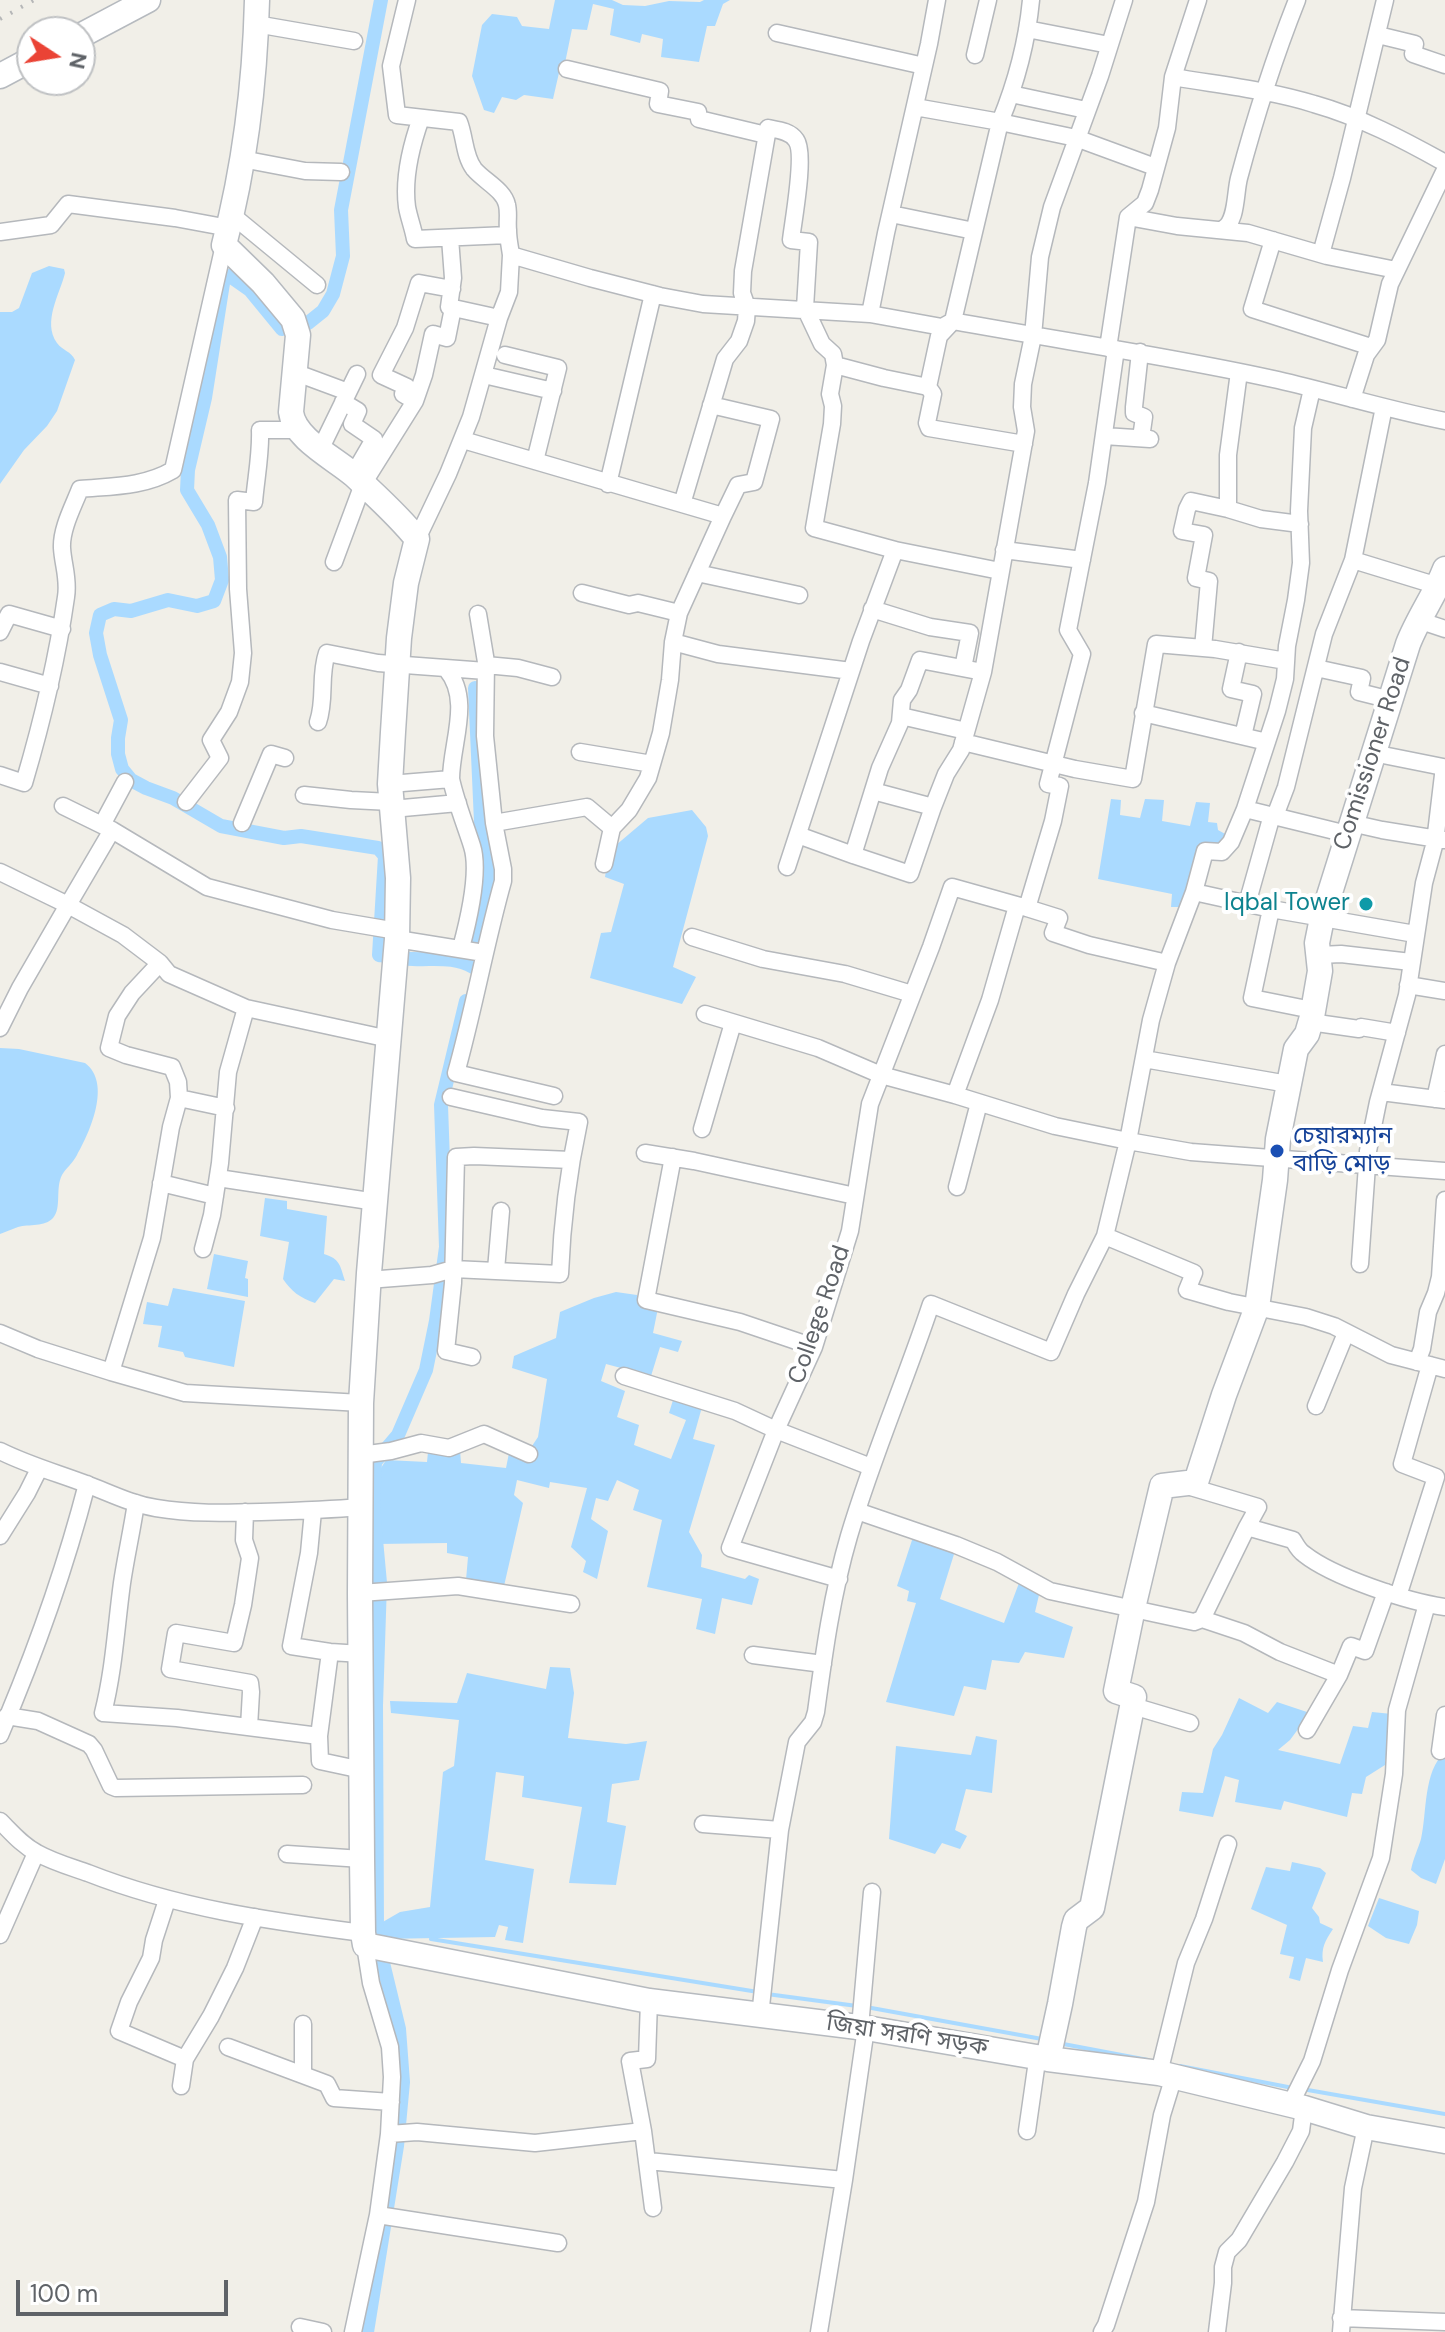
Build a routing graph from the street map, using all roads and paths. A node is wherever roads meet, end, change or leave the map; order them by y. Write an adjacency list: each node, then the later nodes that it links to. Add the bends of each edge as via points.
1 (148, 0): 11 (main road)
2 (407, 0): 26 (street, via 391,66 397,115)
3 (937, 0): 19 (street)
4 (988, 0): 17 (street)
5 (1031, 0): 12 (street)
6 (1124, 0): 16 (street)
7 (1198, 0): 21 (street)
8 (1297, 0): 22 (street)
9 (1385, 0): 14 (street)
10 (256, 12): 15 (street); 31 (main road, via 254,85)
11 (96, 28)
12 (1027, 29): 16 (street); 23 (street)
13 (777, 33): 19 (street)
14 (1378, 35): 18 (street, via 1415,44 1413,54); 27 (street)
15 (354, 41)
16 (1109, 45): 25 (street)
17 (975, 55)
18 (1445, 65)
19 (924, 66): 24 (street)
20 (567, 69): 29 (street, via 660,91 658,104)
21 (1173, 77): 22 (street); 33 (street, via 1167,128)
22 (1264, 92): 27 (street); 39 (street, via 1231,222)
23 (1011, 94): 25 (street); 28 (street)
24 (915, 107): 28 (street); 36 (street)
25 (1086, 110): 30 (street)
26 (421, 118): 42 (street, via 459,122 472,166 507,203); 43 (street, via 409,165 407,211 415,239)
27 (1355, 119): 32 (street); 45 (street)
28 (1000, 122): 30 (street); 40 (street)
29 (766, 135): 51 (street, via 743,271); 53 (street, via 768,128 785,132 797,140 801,151 791,240 809,242)
30 (1076, 138): 33 (street); 57 (street, via 1040,257)
31 (242, 159): 35 (street); 38 (main road)
32 (1445, 163)
33 (1155, 167): 37 (street, via 1145,203)
34 (1445, 170): 47 (street)
35 (341, 172)
36 (891, 214): 40 (street); 54 (street)
37 (1128, 217): 39 (street); 59 (street)
38 (228, 229): 41 (street, via 68,204 51,225); 48 (street); 63 (main road, via 295,327); 103 (street, via 173,470 121,487 80,489 61,546 68,582)
39 (1223, 229): 44 (street)
40 (974, 231): 56 (street)
41 (0, 232)
42 (508, 235): 43 (street); 46 (street)
43 (450, 238): 49 (street)
44 (1273, 240): 45 (street); 58 (street, via 1252,309)
45 (1321, 254): 47 (street)
46 (511, 255): 50 (street); 55 (street, via 509,292)
47 (1396, 270): 58 (street)
48 (317, 285)
49 (452, 289): 52 (street); 72 (street, via 419,283 405,328 381,375 407,387 403,394)
50 (653, 294): 51 (street); 83 (street)
51 (747, 307): 53 (street); 73 (street, via 739,341 725,359)
52 (453, 308): 55 (street); 72 (street, via 447,338 433,334)
53 (805, 308): 54 (street); 62 (street)
54 (870, 314): 56 (street, via 942,327)
55 (499, 318): 66 (street)
56 (953, 321): 57 (street); 67 (street, via 939,336)
57 (1033, 336): 59 (street); 79 (street, via 1023,384)
58 (1371, 347): 71 (street)
59 (1112, 348): 60 (street); 77 (street)
60 (1140, 352): 64 (street); 77 (street, via 1134,413 1144,417 1146,439)
61 (505, 355): 69 (street, via 558,368)
62 (835, 365): 67 (street); 89 (street, via 832,424 814,528)
63 (294, 372): 70 (street); 76 (main road, via 291,412)
64 (1239, 372): 68 (street); 85 (street, via 1228,455)
65 (357, 374): 70 (street)
66 (484, 375): 69 (street); 78 (street)
67 (928, 387): 79 (street, via 933,394 929,428)
68 (1312, 389): 71 (street); 87 (street, via 1303,428)
69 (553, 391): 81 (street)
70 (345, 397): 80 (street); 82 (street, via 358,411 352,424 374,439)
71 (1352, 399): 74 (street)
72 (415, 401): 82 (street)
73 (711, 405): 84 (street); 86 (street, via 771,419 754,482 738,485)
74 (1384, 407): 75 (street); 92 (street)
75 (1445, 421)
76 (298, 430): 80 (main road); 138 (street, via 260,430 254,502 237,500 240,682 211,740 220,758)
77 (1104, 436): 91 (street)
78 (463, 440): 81 (street); 88 (street)
79 (1024, 444): 90 (street)
80 (320, 450): 82 (main road)
81 (535, 461): 83 (street)
82 (358, 480): 88 (main road); 93 (street)
83 (608, 484): 84 (street)
84 (682, 504): 86 (street)
85 (1228, 509): 87 (street); 107 (street, via 1191,501 1182,531 1204,535 1196,578 1209,581)
86 (723, 516): 95 (street)
87 (1300, 524): 109 (street, via 1301,563)
88 (417, 539): 110 (main road, via 406,583)
89 (895, 550): 94 (street); 99 (street)
90 (1004, 550): 91 (street); 94 (street)
91 (1082, 560): 131 (street, via 1068,630 1082,654)
92 (1353, 560): 96 (street); 113 (street)
93 (334, 562)
94 (1000, 571): 117 (street)
95 (697, 573): 98 (street); 100 (street)
96 (1442, 578): 102 (main road, Comissioner Road)
97 (582, 593): 100 (street)
98 (799, 595)
99 (872, 609): 112 (street, via 970,633); 115 (street)
100 (679, 613): 106 (street)
101 (478, 614): 111 (street)
102 (1418, 620): 104 (street); 120 (main road, Comissioner Road)
103 (62, 629): 105 (street, via 9,614); 119 (street)
104 (1445, 629)
105 (0, 632)
106 (673, 642): 115 (street, via 718,654); 130 (street)
107 (1203, 648): 108 (street); 121 (street, via 1156,644)
108 (1239, 652): 109 (street); 125 (street, via 1231,689 1253,694)
109 (1286, 661): 126 (street)
110 (397, 666): 114 (street); 123 (street, via 327,653); 137 (main road)
111 (486, 668): 114 (street); 118 (street, via 518,668); 145 (street, via 485,736)
112 (963, 668): 117 (street); 122 (street, via 920,660 902,700)
113 (1316, 668): 120 (street, via 1362,678 1359,692); 143 (street)
114 (447, 670): 133 (street, via 459,697)
115 (851, 671): 149 (street)
116 (0, 672): 119 (street)
117 (983, 672): 124 (street)
118 (552, 677)
119 (50, 686): 132 (street, via 24,783)
120 (1391, 700): 128 (main road, Comissioner Road)
121 (1143, 713): 125 (street); 131 (street, via 1133,779)
122 (901, 716): 124 (street); 135 (street)
123 (318, 722)
124 (965, 736): 131 (street); 141 (street)
125 (1243, 736): 126 (street)
126 (1267, 742): 142 (street)
127 (580, 752): 130 (street)
128 (1373, 753): 148 (main road, Comissioner Road); 150 (street, via 1443,767)
129 (285, 758): 144 (street, via 271,754)
130 (652, 764): 147 (street, via 629,810)
131 (1054, 764): 158 (street, via 1048,784 1060,786)
132 (0, 775)
133 (451, 779): 137 (street); 139 (street)
134 (125, 782): 146 (street)
135 (873, 791): 141 (street); 151 (street)
136 (304, 795): 137 (street)
137 (395, 798): 139 (street); 162 (main road, via 398,867)
138 (186, 802)
139 (458, 803): 164 (street, via 473,849)
140 (63, 806): 146 (street)
141 (933, 807): 151 (street, via 910,874)
142 (1245, 809): 143 (street); 155 (street, via 1222,852 1205,851)
143 (1274, 816): 148 (street); 156 (street)
144 (242, 823)
145 (494, 823): 147 (street, via 587,807); 165 (street, via 503,881)
146 (107, 827): 157 (street); 162 (street, via 207,887)
147 (612, 828): 152 (street)
148 (1349, 828): 150 (street); 160 (main road, Comissioner Road)
149 (798, 835): 151 (street); 153 (street)
150 (1440, 839): 161 (street, via 1424,883)
151 (853, 855)
152 (604, 864)
153 (787, 867)
154 (0, 872): 157 (street)
155 (1194, 892): 156 (street); 169 (street)
156 (1247, 904): 159 (street)
157 (68, 905): 168 (street); 177 (street)
158 (1022, 907): 169 (street, via 1059,918 1053,933); 172 (street, College Road, via 952,887); 185 (street)
159 (1271, 909): 160 (street); 175 (street, via 1252,998)
160 (1322, 918): 161 (street); 166 (main road, Comissioner Road)
161 (1415, 934): 167 (street)
162 (390, 935): 164 (street); 179 (main road, via 395,979)
163 (692, 937): 172 (street)
164 (461, 948): 165 (street)
165 (484, 953): 186 (street, via 456,1073)
166 (1320, 955): 167 (street); 175 (main road, Comissioner Road)
167 (1411, 962): 170 (street)
168 (160, 963): 173 (street, via 169,974); 188 (street, via 117,1016 109,1048 172,1067)
169 (1167, 963): 181 (street)
170 (1408, 985): 171 (street); 178 (street)
171 (1445, 991)
172 (912, 994): 182 (street, College Road)
173 (246, 1008): 179 (street); 191 (street, via 228,1072)
174 (705, 1014): 176 (street)
175 (1311, 1016): 178 (street); 183 (main road, Comissioner Road)
176 (733, 1023): 182 (street, via 818,1048); 192 (street)
177 (1, 1024)
178 (1397, 1033): 184 (street)
179 (389, 1039): 206 (main road)
180 (1445, 1054): 189 (street)
181 (1144, 1059): 183 (street); 193 (street)
182 (881, 1075): 185 (street); 204 (street, College Road, via 870,1104)
183 (1288, 1084): 196 (main road, Comissioner Road)
184 (1381, 1092): 189 (street); 198 (street)
185 (955, 1095): 190 (street)
186 (554, 1096)
187 (451, 1097): 197 (street, via 579,1122)
188 (179, 1098): 191 (street); 201 (street)
189 (1440, 1100)
190 (979, 1103): 193 (street); 202 (street)
191 (226, 1108): 200 (street)
192 (702, 1129)
193 (1128, 1141): 196 (street); 208 (street)
194 (645, 1153): 195 (street)
195 (673, 1157): 204 (street); 217 (street, via 646,1300 740,1322)
196 (1276, 1158): 198 (street); 214 (main road, Comissioner Road)
197 (571, 1160): 211 (street, via 456,1157); 212 (street, via 560,1274)
198 (1367, 1165): 199 (street); 210 (street)
199 (1445, 1171)
200 (218, 1178): 203 (street); 206 (street)
201 (161, 1183): 203 (street); 220 (street, via 152,1238)
202 (957, 1187)
203 (215, 1196): 209 (street)
204 (855, 1196): 217 (street, College Road, via 850,1231)
205 (1445, 1200): 219 (street, via 1440,1277 1422,1349)
206 (376, 1202): 213 (main road)
207 (501, 1211): 212 (street)
208 (1105, 1236): 214 (street, via 1194,1273 1187,1290); 228 (street, via 1051,1352 931,1304)
209 (203, 1249)
210 (1360, 1264)
211 (452, 1270): 212 (street); 213 (street); 218 (street, via 446,1351)
212 (496, 1270)
213 (368, 1280): 222 (main road)
214 (1257, 1307): 216 (street, via 1306,1317); 231 (main road, Comissioner Road, via 1196,1482)
215 (0, 1333): 220 (street)
216 (1346, 1333): 219 (street, via 1391,1355); 223 (street)
217 (814, 1347): 224 (street, College Road)
218 (472, 1357)
219 (1431, 1365): 241 (street, via 1402,1464 1436,1477)
220 (111, 1372): 222 (street, via 185,1393)
221 (624, 1376): 224 (street, via 735,1411)
222 (361, 1403): 227 (main road)
223 (1316, 1406)
224 (776, 1430): 228 (street); 239 (street, College Road, via 730,1548)
225 (0, 1451): 229 (street)
226 (529, 1454): 227 (street, via 484,1434 449,1448 421,1443)
227 (365, 1455): 233 (main road)
228 (871, 1467): 235 (street)
229 (39, 1469): 230 (street); 238 (street)
230 (87, 1484): 232 (street); 254 (street, via 61,1578)
231 (1180, 1484): 237 (street, via 1258,1507); 245 (main road, Comissioner Road, via 1162,1486)
232 (136, 1503): 236 (street, via 192,1513); 256 (street, via 103,1713)
233 (360, 1507): 234 (street); 240 (main road)
234 (313, 1511): 236 (street); 247 (street, via 291,1646)
235 (857, 1511): 239 (street); 245 (street, via 956,1545 1050,1591)
236 (245, 1512): 256 (street, via 244,1540 250,1558 234,1643 176,1633 170,1669 250,1683)
237 (1247, 1527): 241 (street, via 1293,1540 1302,1553 1328,1569); 246 (street)
238 (0, 1536)
239 (839, 1579): 250 (street)
240 (363, 1593): 242 (street, via 458,1586); 248 (main road)
241 (1392, 1594): 243 (street); 251 (street, via 1365,1651 1351,1646)
242 (571, 1604)
243 (1427, 1604): 244 (street); 286 (street, via 1397,1710 1381,1858)
244 (1445, 1607)
245 (1133, 1608): 246 (street, via 1184,1621); 252 (main road, Comissioner Road, via 1116,1691 1134,1697)
246 (1202, 1619): 251 (street)
247 (330, 1652): 248 (street); 259 (street)
248 (362, 1654): 261 (main road)
249 (753, 1655): 250 (street)
250 (823, 1664): 265 (street, via 813,1722 797,1742)
251 (1339, 1675): 257 (street)
252 (1133, 1706): 255 (street); 280 (main road, via 1094,1904 1076,1920 1052,2048)
253 (1445, 1715): 260 (street)
254 (7, 1716): 258 (street); 262 (street, via 38,1721 89,1744 116,1788)
255 (1190, 1723)
256 (249, 1727): 259 (street)
257 (1307, 1730)
258 (0, 1735)
259 (319, 1736): 261 (street, via 320,1761)
260 (1440, 1751)
261 (362, 1770): 269 (main road)
262 (303, 1785)
263 (0, 1821): 267 (street)
264 (703, 1824): 265 (street)
265 (780, 1830): 276 (street)
266 (1228, 1844): 282 (street, via 1186,1963)
267 (36, 1853): 271 (street); 273 (street)
268 (287, 1854): 269 (street)
269 (362, 1859): 274 (main road)
270 (872, 1892): 278 (street)
271 (167, 1900): 272 (street); 281 (street, via 151,1958 119,2031)
272 (255, 1917): 274 (street); 281 (street, via 228,1982)
273 (0, 1935)
274 (367, 1942): 275 (main road, জিয়া সরণি সড়ক); 285 (street, via 371,1983 390,2047)
275 (649, 2001): 276 (main road, জিয়া সরণি সড়ক); 288 (street, via 647,2059 630,2061)
276 (760, 2016): 278 (main road, জিয়া সরণি সড়ক)
277 (303, 2024): 283 (street)
278 (863, 2028): 280 (main road, জিয়া সরণি সড়ক); 293 (street)
279 (228, 2047): 283 (street)
280 (1045, 2058): 282 (main road, জিয়া সরণি সড়ক); 289 (street, via 1037,2061)
281 (185, 2059): 284 (street)
282 (1167, 2074): 286 (main road, জিয়া সরণি সড়ক); 303 (street, via 1146,2202)
283 (303, 2075): 285 (street, via 327,2084 333,2097)
284 (181, 2086)
285 (391, 2102): 290 (street)
286 (1297, 2106): 287 (main road, জিয়া সরণি সড়ক); 304 (street, via 1301,2131 1227,2252)
287 (1366, 2127): 291 (main road, জিয়া সরণি সড়ক); 298 (street, via 1353,2188)
288 (643, 2131): 290 (street, via 535,2143); 292 (street)
289 (1027, 2131)
290 (389, 2134): 295 (street)
291 (1444, 2138)
292 (648, 2161): 293 (street); 294 (street)
293 (844, 2180): 302 (street)
294 (653, 2208)
295 (378, 2215): 296 (street); 301 (street)
296 (558, 2243)
297 (1445, 2322): 298 (street)
298 (1341, 2325)
299 (300, 2327): 300 (street)
300 (323, 2332)
301 (353, 2332)
302 (819, 2332)
303 (1102, 2332)
304 (1217, 2332)

